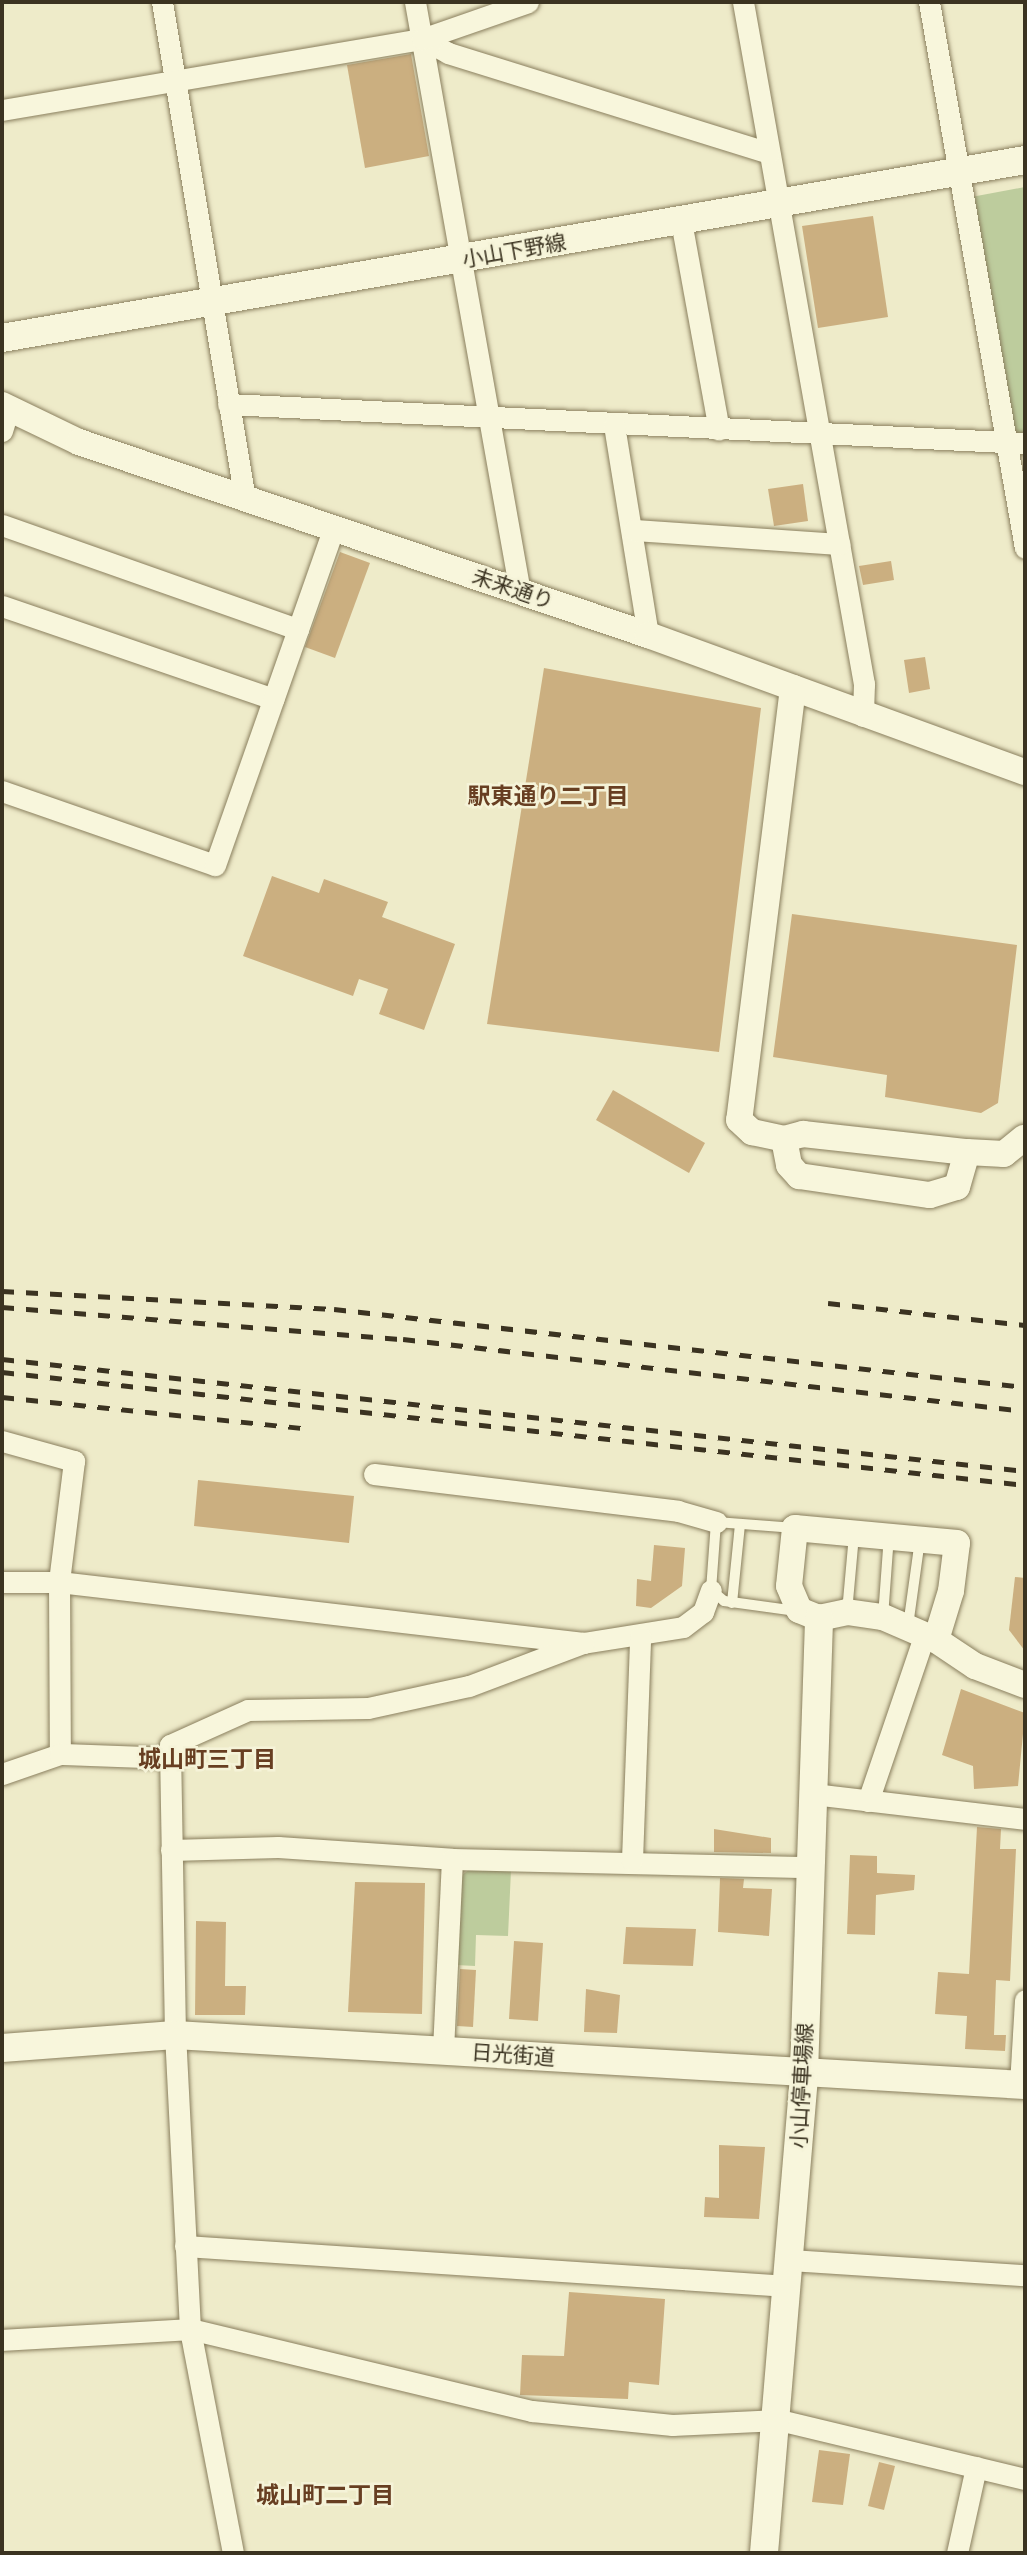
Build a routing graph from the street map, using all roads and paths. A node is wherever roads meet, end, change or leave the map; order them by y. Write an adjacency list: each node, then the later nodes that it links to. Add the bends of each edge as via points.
1 (162, 2): 7 (street)
2 (415, 2): 6 (street)
3 (528, 2): 6 (street)
4 (743, 2): 9 (street)
5 (929, 2): 11 (street)
6 (422, 38): 7 (street); 9 (street, via 448,53); 14 (street)
7 (173, 80): 8 (street); 15 (street)
8 (2, 110)
9 (769, 153): 12 (street)
10 (1025, 160): 11 (main road, 小山下野線)
11 (958, 171): 12 (main road, 小山下野線); 23 (street)
12 (779, 204): 13 (main road, 小山下野線); 22 (street)
13 (681, 221): 14 (main road, 小山下野線); 21 (street)
14 (461, 260): 15 (main road, 小山下野線); 19 (street)
15 (211, 304): 16 (main road, 小山下野線); 17 (street)
16 (2, 338)
17 (228, 404): 19 (street); 24 (street)
18 (3, 414): 24 (street, 未来通り)
19 (493, 419): 20 (street); 30 (street)
20 (614, 425): 21 (street); 27 (street)
21 (719, 430): 22 (street)
22 (821, 435): 23 (street); 28 (street)
23 (1016, 443): 29 (street)
24 (245, 499): 26 (street, 未来通り)
25 (2, 525): 32 (street)
26 (333, 529): 30 (street, 未来通り); 32 (street)
27 (634, 530): 28 (street); 33 (street)
28 (839, 544): 36 (street, via 864,684)
29 (1025, 548)
30 (520, 592): 33 (street, 未来通り)
31 (2, 606): 35 (street)
32 (298, 629): 35 (street)
33 (649, 635): 34 (street, 未来通り)
34 (793, 688): 36 (street, 未来通り); 40 (street, via 737,1111 752,1132)
35 (273, 699): 38 (street, via 215,865)
36 (863, 716): 37 (street, 未来通り)
37 (1025, 772)
38 (2, 791)
39 (1025, 1133): 41 (street)
40 (784, 1139): 42 (street, via 803,1134); 42 (street, via 789,1165 799,1176 930,1195 957,1188)
41 (1025, 1141): 42 (street, via 1004,1154)
42 (968, 1152)
43 (2, 1441): 51 (street, via 74,1461)
44 (374, 1474): 45 (street, via 678,1511)
45 (716, 1522): 46 (lane); 53 (lane)
46 (740, 1524): 47 (lane); 54 (lane)
47 (794, 1528): 48 (street); 57 (street, via 791,1598 799,1611)
48 (854, 1532): 49 (street); 55 (lane)
49 (890, 1536): 50 (street); 56 (lane)
50 (920, 1539): 58 (lane); 58 (street, via 957,1543 951,1591)
51 (59, 1582): 52 (street); 60 (street); 62 (street)
52 (2, 1583)
53 (711, 1590): 54 (lane); 59 (street, via 704,1612 682,1626)
54 (732, 1603): 57 (lane, via 787,1607)
55 (847, 1612): 56 (street); 57 (street)
56 (883, 1617): 58 (street)
57 (819, 1618): 65 (main road, 小山停車場線)
58 (923, 1633): 61 (street, via 975,1667); 66 (street)
59 (640, 1637): 60 (street); 70 (street)
60 (583, 1643): 63 (street, via 469,1686 368,1709 248,1710 170,1745)
61 (1025, 1685)
62 (61, 1754): 63 (street); 64 (street)
63 (169, 1758): 68 (street)
64 (2, 1774)
65 (814, 1794): 66 (street); 71 (main road, 小山停車場線)
66 (868, 1801): 67 (street)
67 (1025, 1819)
68 (171, 1850): 69 (street, via 278,1847); 73 (street)
69 (452, 1859): 70 (street); 75 (street)
70 (632, 1860): 71 (street)
71 (811, 1867): 76 (main road, 小山停車場線)
72 (1025, 2000): 77 (street)
73 (174, 2035): 74 (main road, 日光街道); 75 (main road, 日光街道); 78 (street)
74 (2, 2048)
75 (443, 2050): 76 (main road, 日光街道)
76 (804, 2073): 77 (main road, 日光街道); 79 (main road, 小山停車場線)
77 (1023, 2085)
78 (186, 2246): 79 (street); 81 (street)
79 (789, 2273): 80 (street); 83 (main road, 小山停車場線)
80 (1025, 2275)
81 (190, 2329): 82 (street); 83 (street, via 532,2411 672,2425); 86 (street)
82 (2, 2340)
83 (779, 2420): 84 (street); 87 (main road, 小山停車場線)
84 (976, 2467): 85 (street); 88 (street)
85 (1025, 2479)
86 (233, 2553)
87 (764, 2553)
88 (957, 2553)

